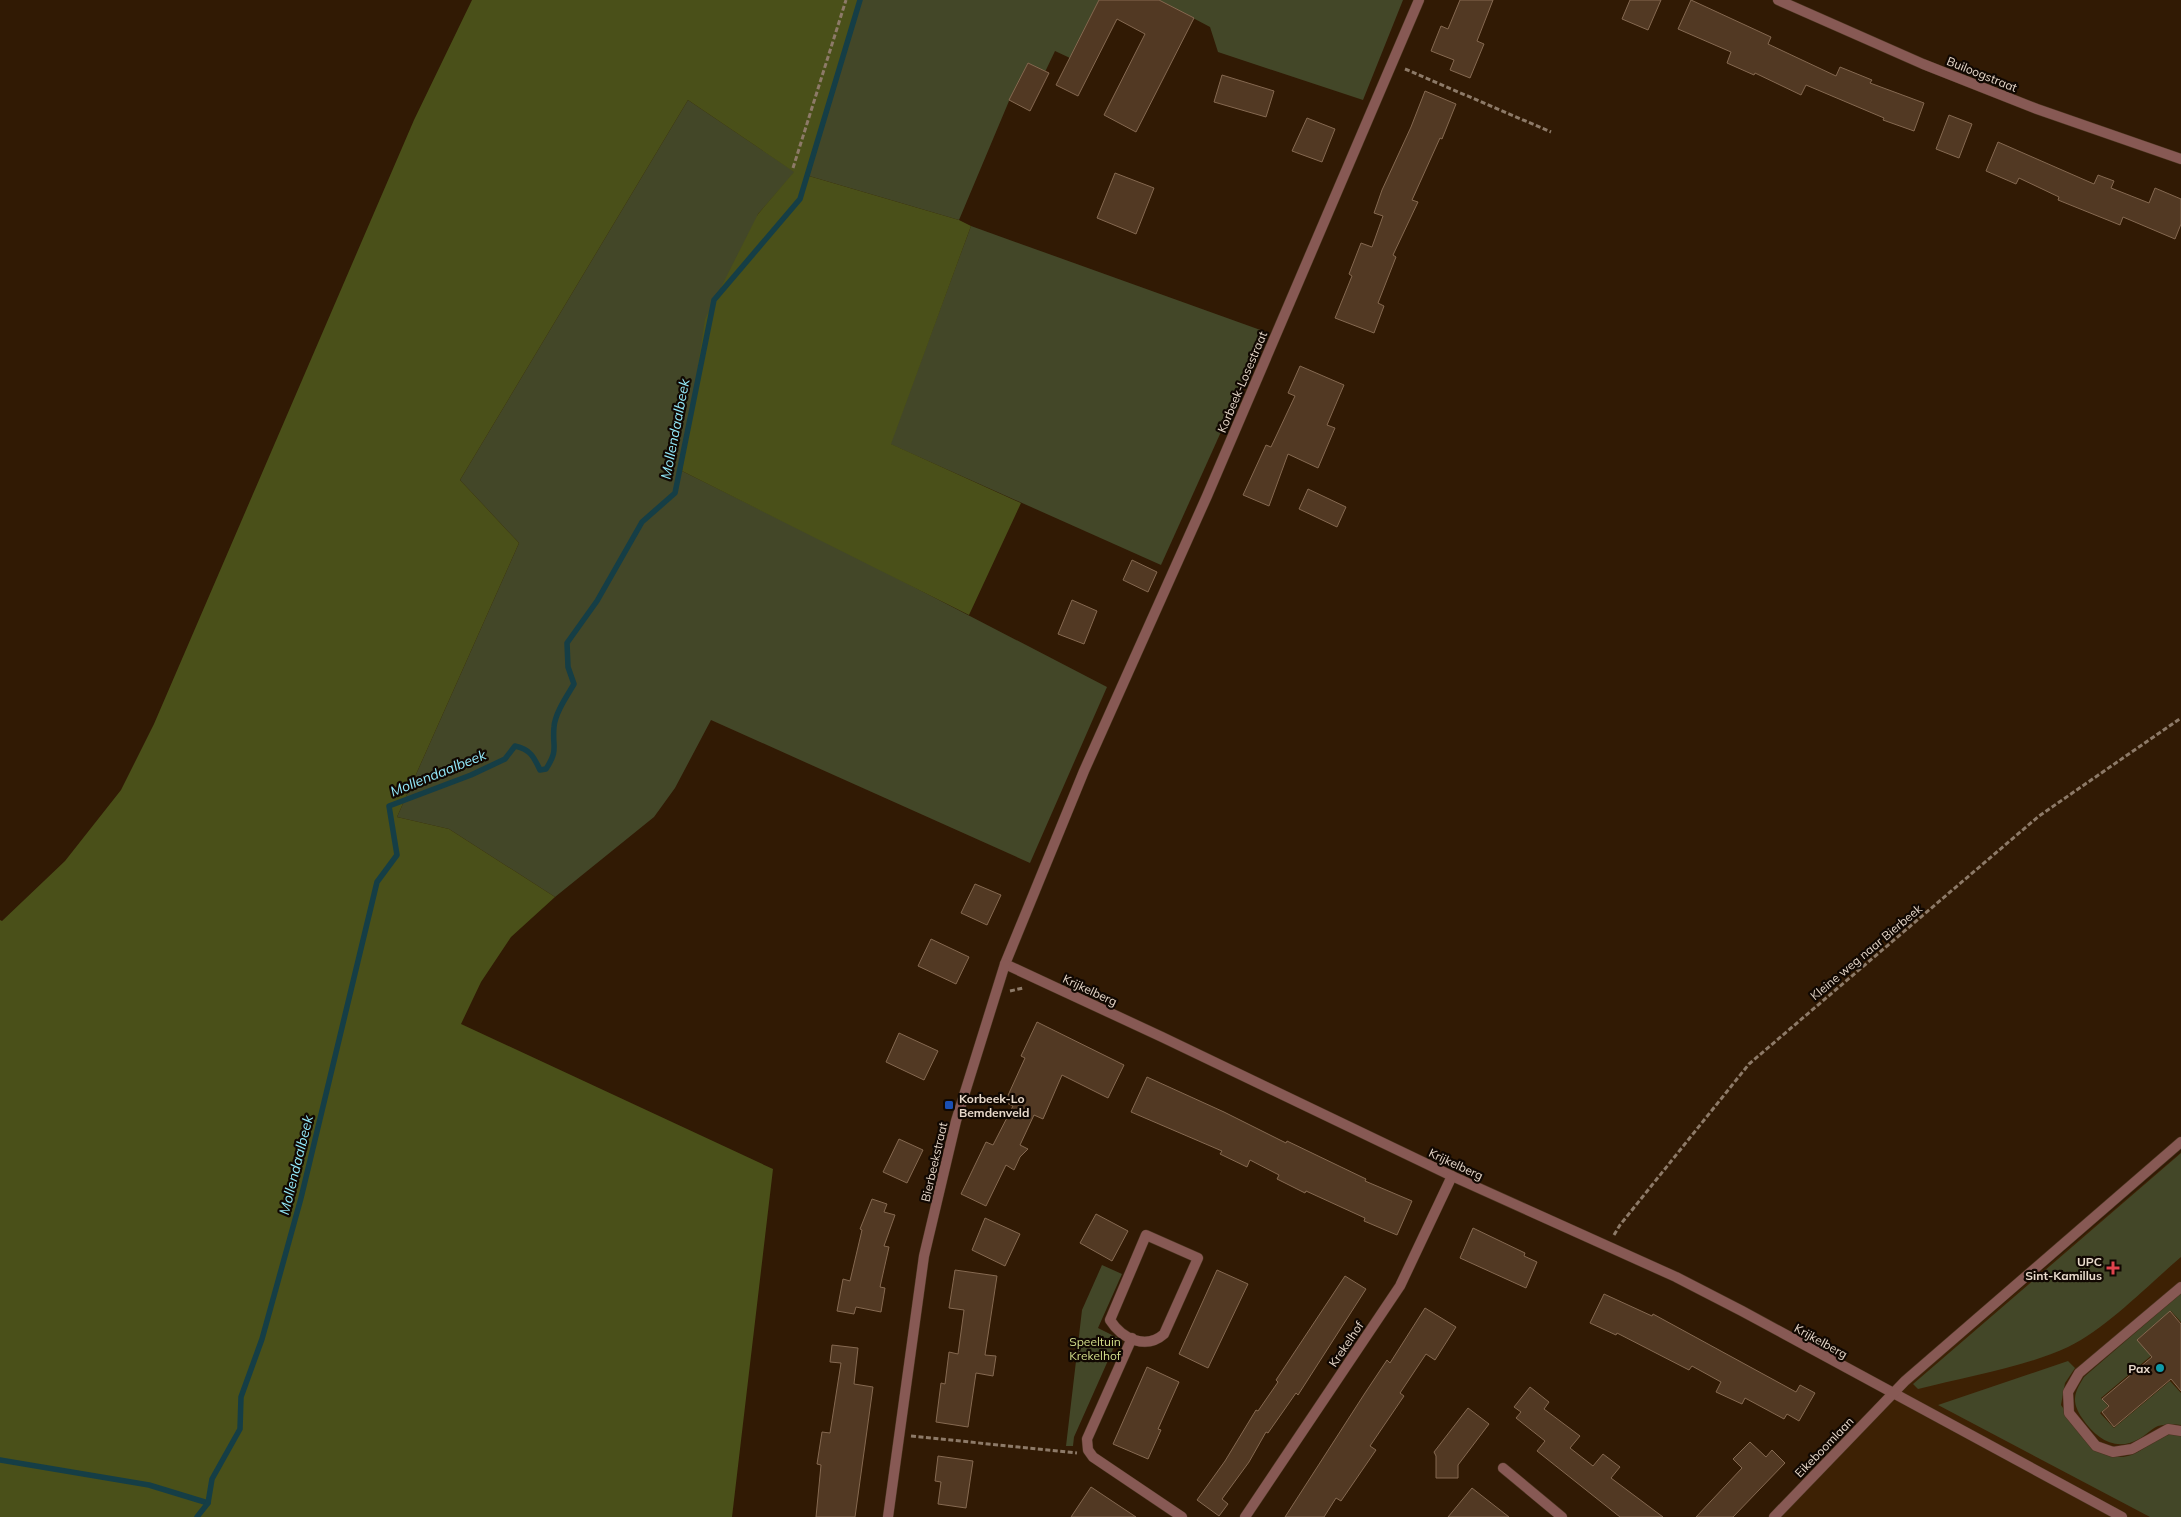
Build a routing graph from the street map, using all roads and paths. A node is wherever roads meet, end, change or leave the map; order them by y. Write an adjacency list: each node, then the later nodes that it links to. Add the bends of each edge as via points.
1 (846, 0): 7 (path)
2 (1419, 0): 4 (street, Korbeek-Losestraat)
3 (1778, 0): 6 (street, Builoogstraat, via 2036,109)
4 (1393, 64): 5 (path); 9 (street, Korbeek-Losestraat, via 1207,496)
5 (1551, 132)
6 (2181, 159)
7 (793, 168)
8 (2181, 718): 13 (path, Kleine weg naar Bierbeek, via 2040,816 1749,1064 1620,1225)
9 (1084, 771): 10 (street, Bierbeekstraat)
10 (1005, 964): 12 (street, Krijkelberg); 18 (street, Bierbeekstraat, via 956,1122 924,1256)
11 (2181, 1142): 16 (street)
12 (1452, 1176): 13 (street, Krijkelberg); 24 (street, Krekelhof, via 1400,1286)
13 (1608, 1246): 16 (street, Krijkelberg, via 1742,1311)
14 (2181, 1287): 17 (street, via 2079,1373 2068,1392 2070,1413 2096,1446 2113,1452 2132,1449 2168,1429)
15 (1132, 1338): 15 (street, via 1156,1341 1164,1334 1198,1258 1146,1235 1110,1320 1117,1331); 19 (street, via 1087,1439)
16 (1892, 1394): 27 (street, Eikeboomlaan); 28 (street, Krijkelberg)
17 (2181, 1431)
18 (898, 1434): 19 (path, via 1076,1453); 22 (street, Bierbeekstraat)
19 (1088, 1450): 23 (street, via 1093,1457)
20 (1503, 1468): 21 (street)
21 (1550, 1508): 25 (street); 26 (street)
22 (888, 1517)
23 (1182, 1517)
24 (1244, 1517)
25 (1543, 1517)
26 (1562, 1517)
27 (1774, 1517)
28 (2122, 1517)

